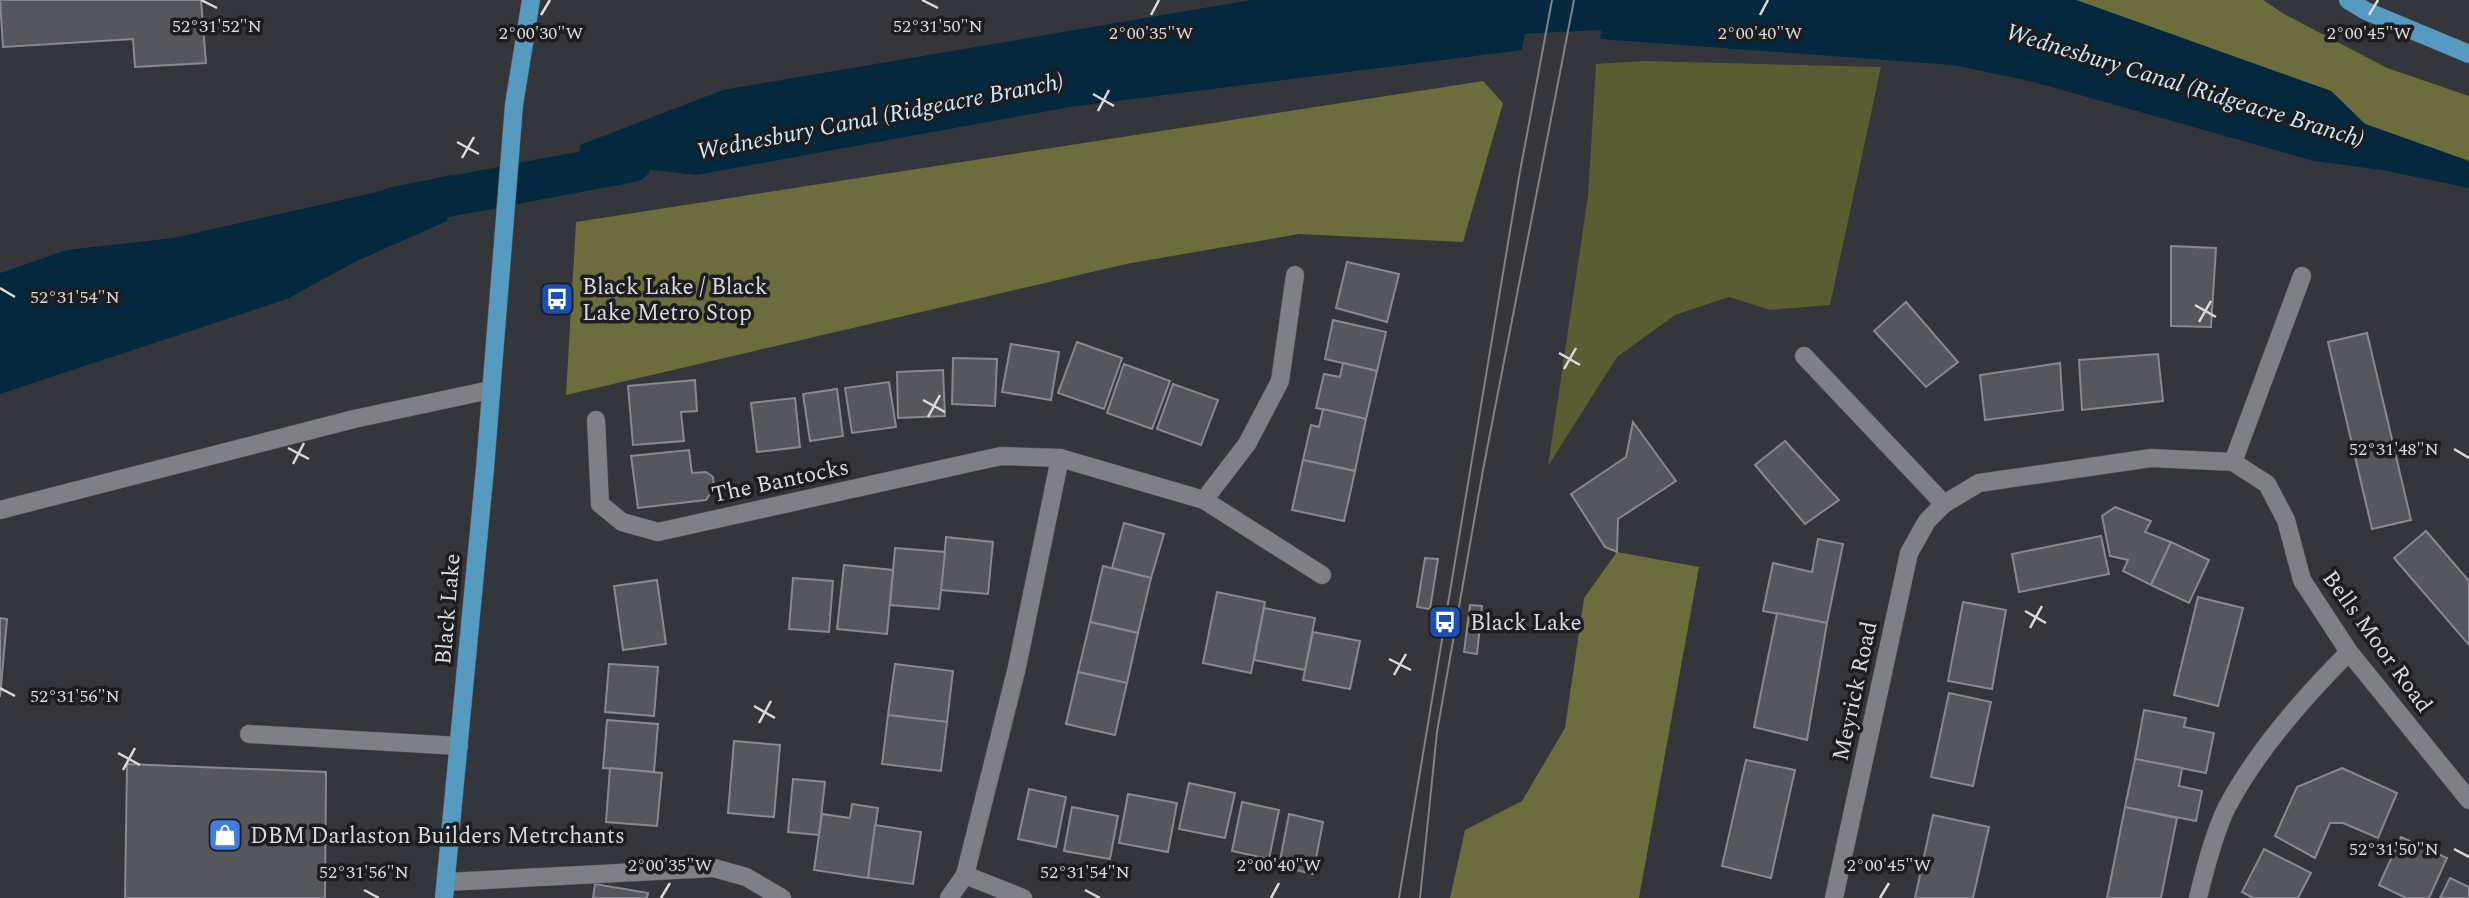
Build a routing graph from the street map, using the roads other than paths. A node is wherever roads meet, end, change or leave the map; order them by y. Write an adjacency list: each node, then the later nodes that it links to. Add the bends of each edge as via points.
1 (531, 0): 7 (main road, Black Lake, via 514,105)
2 (2348, 0): 3 (main road)
3 (2469, 54)
4 (1295, 275): 11 (street, via 1280,381 1247,444)
5 (2302, 276): 10 (street)
6 (1804, 356): 12 (street)
7 (490, 390): 13 (street, via 354,419); 17 (main road, Black Lake)
8 (596, 420): 9 (street, The Bantocks, via 600,504 622,522 658,532 1001,456)
9 (1060, 458): 11 (street, The Bantocks); 19 (street, via 1017,667)
10 (2234, 462): 12 (street, Meyrick Road, via 2151,458 1979,483); 15 (street, Bells Moor Road, via 2267,484 2286,520 2302,580)
11 (1204, 500): 14 (street, The Bantocks)
12 (1944, 504): 24 (street, Meyrick Road, via 1927,521 1909,553)
13 (0, 510)
14 (1322, 575)
15 (2349, 652): 18 (street, Bells Moor Road); 25 (street, via 2307,694 2227,807)
16 (248, 734): 17 (street)
17 (459, 746): 20 (main road, Black Lake)
18 (2469, 800)
19 (965, 875): 22 (street); 23 (street)
20 (445, 890): 21 (street, via 715,869 746,877)
21 (782, 898)
22 (948, 898)
23 (1023, 898)
24 (1835, 898)
25 (2198, 898)

